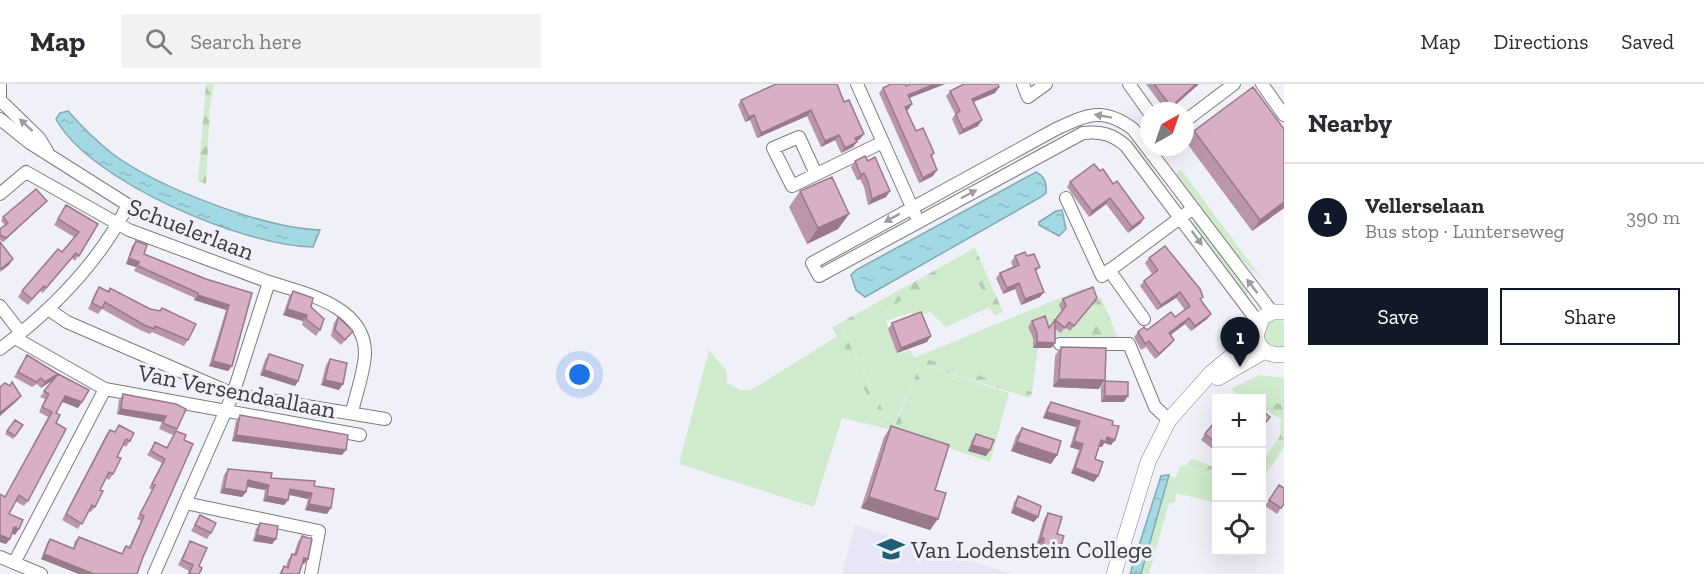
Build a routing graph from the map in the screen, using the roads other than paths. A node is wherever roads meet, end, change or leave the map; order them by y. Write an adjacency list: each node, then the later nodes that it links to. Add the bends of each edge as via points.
1 (0, 84): 8 (street)
2 (857, 84): 14 (street)
3 (1023, 84): 4 (street, via 1028,97)
4 (1046, 84)
5 (1129, 84): 9 (street)
6 (1234, 84): 10 (street)
7 (1262, 84): 11 (street)
8 (0, 100): 15 (street, one-way to 8)
9 (1142, 102)
10 (1194, 114)
11 (1284, 115)
12 (0, 119): 15 (street)
13 (1140, 137): 22 (street, one-way to 22, via 1121,121 1102,115 1083,116)
14 (883, 142): 19 (street); 22 (street)
15 (48, 152): 26 (street, via 128,205)
16 (1140, 155): 18 (street)
17 (1156, 156): 23 (street)
18 (1135, 159): 24 (street); 25 (street, one-way to 18, via 1083,133 1098,132 1116,138)
19 (816, 174)
20 (0, 194): 26 (street, Schuelerlaan, via 26,172)
21 (1066, 198): 27 (street)
22 (912, 207): 25 (street); 25 (street, one-way to 25, via 812,263 819,276)
23 (1193, 208): 24 (street); 31 (street, one-way to 23)
24 (1182, 217): 27 (street); 33 (street, one-way to 33)
25 (919, 221)
26 (118, 224): 28 (street, Schuelerlaan); 30 (street)
27 (1105, 273): 32 (street)
28 (269, 282): 41 (street, Schuelerlaan); 43 (street, via 329,304 357,325 365,354)
29 (0, 306): 34 (street)
30 (48, 309): 34 (street); 41 (street, Van Versendaallaan, via 67,322)
31 (1278, 312): 33 (main road)
32 (1144, 319)
33 (1257, 329): 37 (main road); 39 (main road)
34 (18, 335): 36 (street); 40 (street, Van Versendaallaan)
35 (1060, 344): 45 (street, via 1129,344 1155,406)
36 (0, 349)
37 (1265, 351): 38 (main road); 39 (main road)
38 (1284, 354)
39 (1201, 385): 45 (main road)
40 (105, 389): 42 (street, Van Versendaallaan); 49 (street)
41 (233, 394): 42 (street, Schuelerlaan); 43 (street, Van Versendaallaan)
42 (225, 411): 46 (street, Van Versendaallaan); 47 (street, Schuelerlaan)
43 (352, 412): 44 (street, Van Versendaallaan)
44 (385, 419)
45 (1169, 420): 53 (main road, via 1148,462)
46 (360, 435)
47 (185, 503): 51 (street, Schuelerlaan); 52 (street, via 320,531)
48 (0, 557): 49 (street)
49 (14, 563): 50 (street)
50 (41, 574)
51 (154, 574)
52 (311, 574)
53 (1114, 574)

